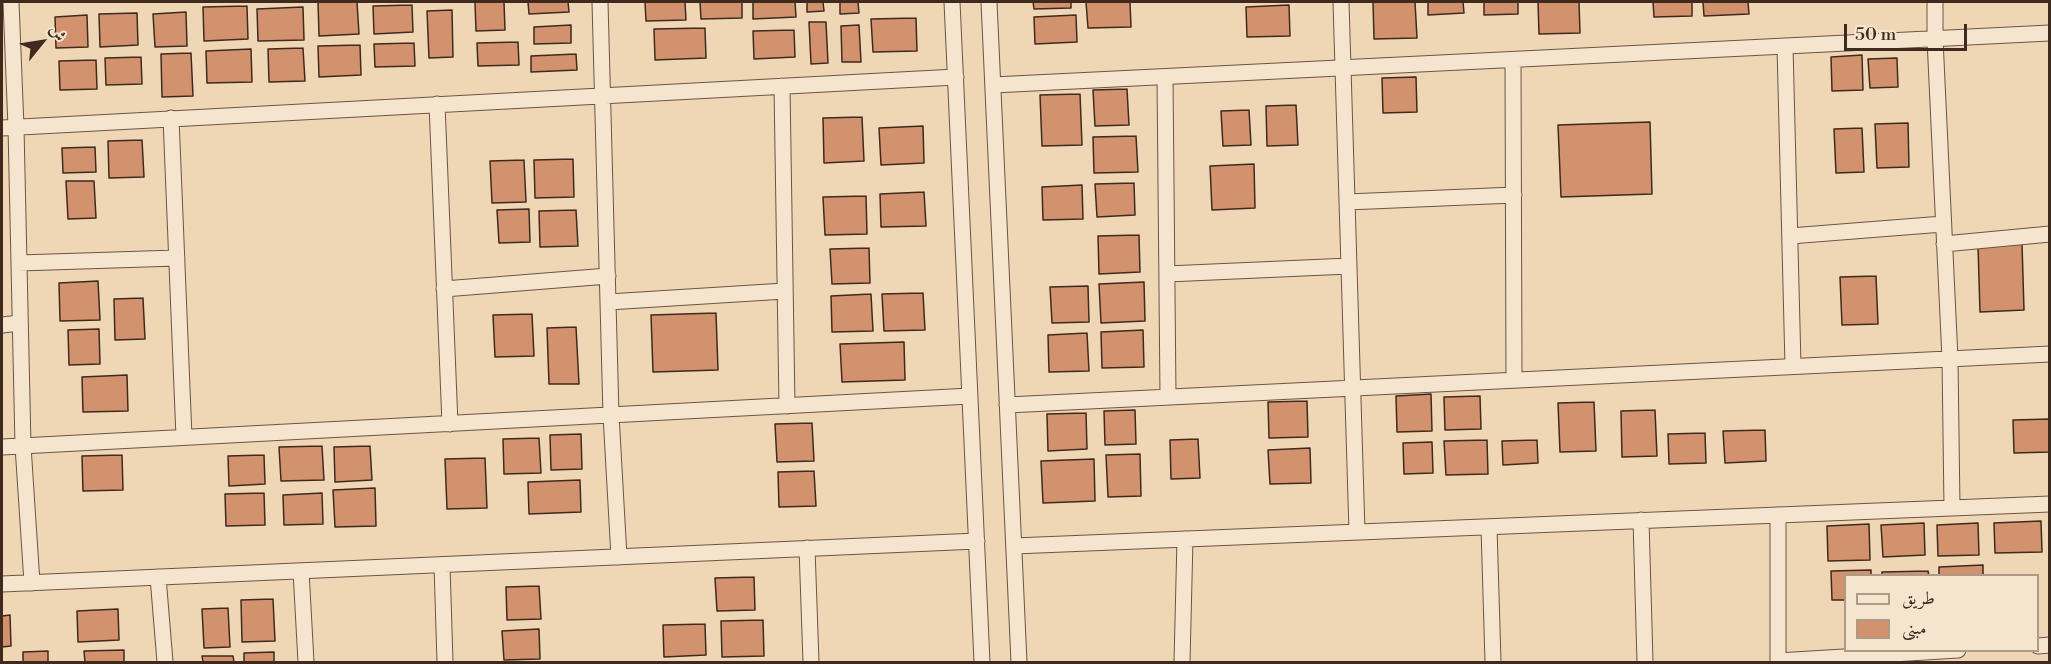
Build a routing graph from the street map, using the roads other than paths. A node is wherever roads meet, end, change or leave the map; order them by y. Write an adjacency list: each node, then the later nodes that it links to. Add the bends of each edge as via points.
1 (11, 2): 19 (street)
2 (600, 2): 16 (street)
3 (952, 2): 12 (street)
4 (989, 2): 14 (street)
5 (1341, 2): 11 (street)
6 (1935, 2): 8 (street)
7 (2049, 33): 8 (street)
8 (1935, 39): 9 (street); 22 (street)
9 (1785, 46): 10 (street); 24 (street)
10 (1514, 60): 11 (street); 20 (street)
11 (1342, 68): 13 (street); 21 (street)
12 (956, 77): 15 (street); 41 (street)
13 (1165, 77): 14 (street); 29 (street)
14 (993, 85): 43 (street)
15 (782, 86): 16 (street); 32 (street)
16 (603, 96): 17 (street); 30 (street)
17 (437, 104): 18 (street); 31 (street)
18 (171, 118): 19 (street); 26 (street)
19 (9, 127): 27 (street)
20 (1514, 195): 21 (street); 39 (street)
21 (1347, 202): 28 (street)
22 (1943, 224): 24 (street); 25 (street)
23 (2049, 234): 25 (street)
24 (1790, 236): 38 (street)
25 (1944, 244): 37 (street)
26 (177, 258): 27 (street); 47 (street)
27 (19, 262): 34 (street)
28 (1349, 266): 29 (street); 40 (street)
29 (1167, 274): 42 (street)
30 (608, 276): 31 (street); 33 (street)
31 (444, 289): 46 (street)
32 (785, 291): 33 (street); 44 (street)
33 (608, 302): 45 (street)
34 (20, 323): 35 (street); 48 (street)
35 (2, 325)
36 (2049, 354): 37 (street)
37 (1950, 359): 38 (street); 51 (street)
38 (1793, 366): 39 (street)
39 (1514, 380): 40 (street)
40 (1353, 388): 42 (street); 55 (street)
41 (970, 396): 44 (street); 57 (street)
42 (1168, 397): 43 (street)
43 (1007, 405): 58 (street)
44 (787, 406): 45 (street)
45 (611, 415): 46 (street); 60 (street)
46 (450, 424): 47 (street)
47 (184, 438): 48 (street)
48 (23, 446): 49 (street); 64 (street)
49 (2, 447)
50 (2049, 504): 51 (street)
51 (1952, 508): 52 (street)
52 (1778, 515): 53 (street); 67 (street)
53 (1641, 520): 54 (street); 76 (street)
54 (1489, 526): 55 (street); 75 (street)
55 (1357, 532): 56 (street)
56 (1185, 539): 58 (street); 74 (street)
57 (977, 541): 59 (street); 72 (street)
58 (1014, 546): 73 (street)
59 (807, 548): 60 (street); 71 (street)
60 (619, 557): 61 (street)
61 (442, 565): 62 (street); 70 (street)
62 (301, 571): 63 (street); 69 (street)
63 (158, 577): 64 (street); 68 (street)
64 (32, 583): 65 (street)
65 (2, 585)
66 (1942, 652): 67 (street)
67 (1778, 662)
68 (165, 663)
69 (306, 663)
70 (445, 663)
71 (811, 663)
72 (982, 663)
73 (1019, 663)
74 (1182, 663)
75 (1494, 663)
76 (1645, 663)

